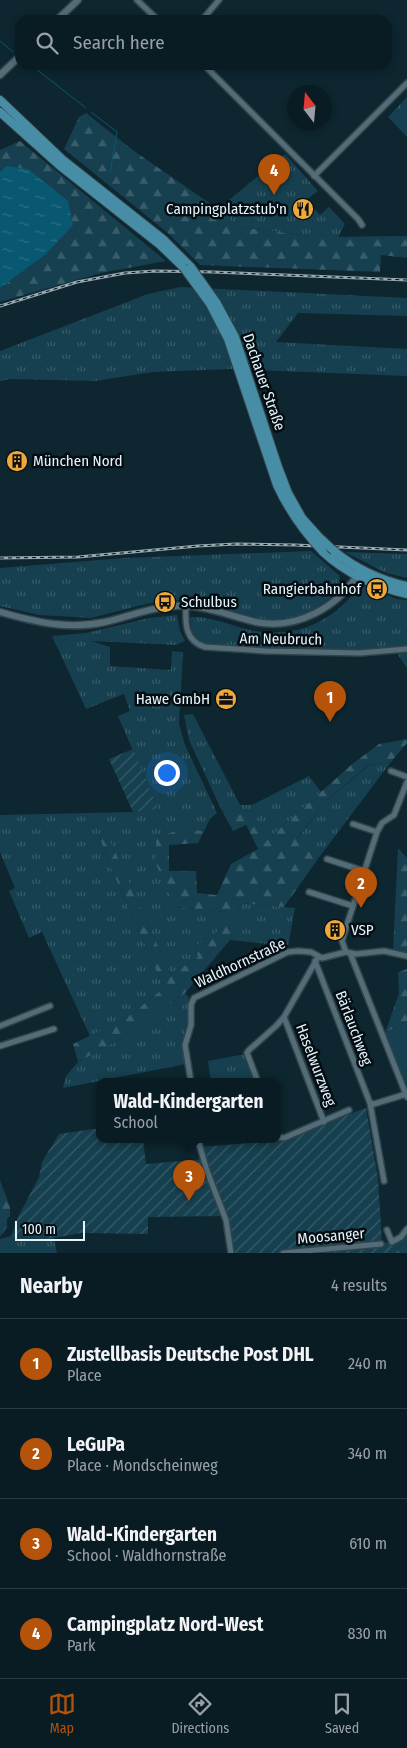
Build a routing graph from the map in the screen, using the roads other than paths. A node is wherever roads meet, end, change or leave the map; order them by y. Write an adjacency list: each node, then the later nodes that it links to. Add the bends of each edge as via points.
1 (78, 0): 4 (street)
2 (137, 0): 5 (street)
3 (219, 0): 6 (street)
4 (62, 15)
5 (153, 15)
6 (206, 15)
7 (15, 61): 9 (street)
8 (209, 70): 13 (street)
9 (0, 75)
10 (407, 83): 13 (street)
11 (0, 100): 14 (main road, Dachauer Straße, via 63,160)
12 (0, 112): 14 (main road, Dachauer Straße, via 59,165)
13 (314, 176): 15 (street)
14 (118, 206): 16 (main road, Dachauer Straße, via 164,240)
15 (362, 225)
16 (187, 267): 17 (main road, Dachauer Straße, bridge, via 216,302 235,338 278,467 302,518); 17 (main road, Dachauer Straße, bridge, via 228,339 285,502 296,521 323,552 333,561)
17 (358, 572): 18 (main road, Dachauer Straße); 19 (main road, Dachauer Straße, via 382,587); 20 (street, via 338,597 324,608 291,622 266,623)
18 (407, 586)
19 (407, 594)
20 (186, 606): 21 (street, via 147,609 81,626 44,623); 22 (street, Am Neubruch, via 190,636 205,647 266,652 360,653)
21 (0, 612)
22 (407, 649)
23 (391, 771): 24 (street)
24 (407, 777)
25 (407, 782): 27 (street, via 394,816 382,822)
26 (353, 824): 27 (street)
27 (377, 832): 29 (street)
28 (327, 859): 29 (street)
29 (364, 871): 31 (street)
30 (309, 892): 31 (street)
31 (353, 906): 32 (street, via 342,940)
32 (348, 953): 33 (street, via 384,951); 34 (street); 42 (street)
33 (407, 956)
34 (319, 959): 36 (street); 40 (street, Waldhornstraße, via 311,952 288,952 194,998 185,1045); 43 (street, Bärlauchweg)
35 (50, 1006): 37 (street)
36 (284, 1017): 41 (street, via 249,1050); 45 (street, Haselwurzweg)
37 (0, 1026)
38 (54, 1029): 39 (street)
39 (0, 1046)
40 (190, 1078)
41 (257, 1078)
42 (406, 1095): 43 (street)
43 (370, 1103): 48 (street, Bärlauchweg)
44 (349, 1110): 45 (street, Haselwurzweg)
45 (324, 1122): 46 (street, Haselwurzweg)
46 (281, 1138)
47 (199, 1143): 52 (street, via 226,1220)
48 (384, 1181)
49 (407, 1229): 50 (street, via 392,1242)
50 (388, 1230)
51 (381, 1244): 53 (street, Moosanger)
52 (231, 1253)
53 (283, 1253)

